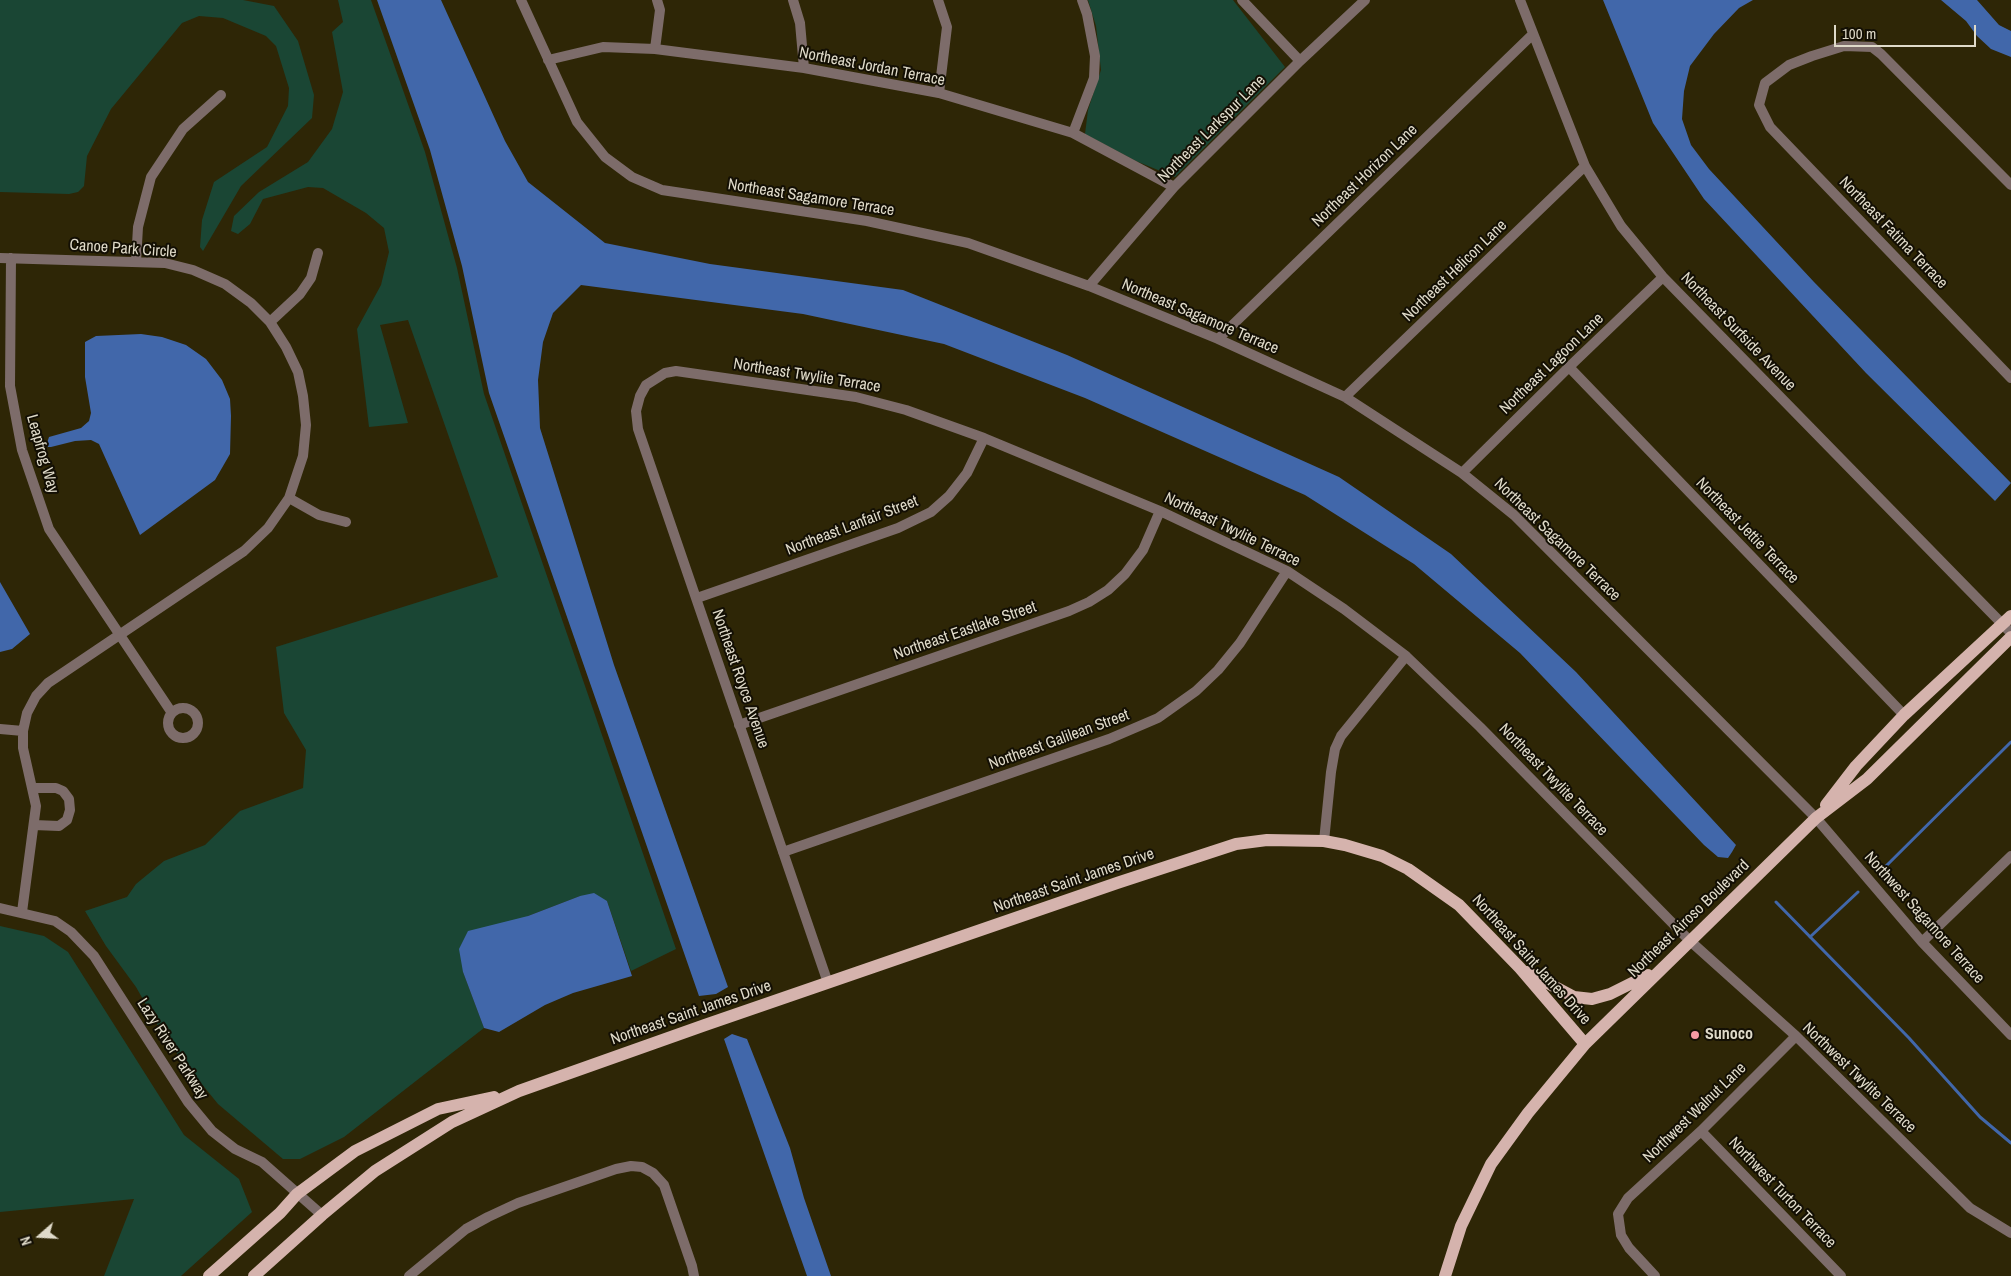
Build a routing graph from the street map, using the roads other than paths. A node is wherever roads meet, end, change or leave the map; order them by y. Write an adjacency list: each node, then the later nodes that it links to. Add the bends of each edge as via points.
1 (520, 0): 11 (street, Northeast Sagamore Terrace)
2 (656, 0): 10 (street, via 660,10)
3 (793, 0): 13 (street, via 800,23)
4 (938, 0): 14 (street, via 947,26)
5 (1082, 0): 16 (street, via 1094,56 1094,78)
6 (1242, 0): 12 (street)
7 (1366, 0): 12 (street, Northeast Larkspur Lane)
8 (1520, 0): 9 (street, Northeast Surfside Avenue)
9 (1533, 34): 17 (street, Northeast Surfside Avenue); 27 (street, Northeast Horizon Lane)
10 (655, 49): 11 (street, Northeast Jordan Terrace, via 603,47); 13 (street, Northeast Jordan Terrace)
11 (548, 60): 25 (street, Northeast Sagamore Terrace, via 577,122 605,157 632,177 662,190 867,221 968,243)
12 (1300, 61): 19 (street, Northeast Larkspur Lane)
13 (804, 68): 14 (street, Northeast Jordan Terrace)
14 (939, 93): 16 (street, Northeast Jordan Terrace)
15 (221, 95): 23 (street, via 183,128 151,176 138,227)
16 (1072, 133): 19 (street, Northeast Jordan Terrace)
17 (1585, 166): 24 (street, Northeast Surfside Avenue, via 1621,226); 31 (street, Northeast Helicon Lane)
18 (2011, 185): 29 (street, Northeast Fatima Terrace, via 1872,47 1844,46 1789,65 1765,83 1759,105 1770,127)
19 (1174, 187): 25 (street, Northeast Larkspur Lane)
20 (318, 253): 26 (street, via 311,278 300,294)
21 (0, 258): 22 (street, Canoe Park Circle)
22 (11, 258): 23 (street, Canoe Park Circle); 40 (street, Leapfrog Way, via 10,386 22,450 49,529)
23 (136, 262): 26 (street, Canoe Park Circle, via 165,263 193,270 225,284)
24 (1663, 278): 28 (street, Northeast Lagoon Lane); 39 (street, Northeast Surfside Avenue)
25 (1089, 286): 27 (street, Northeast Sagamore Terrace)
26 (270, 322): 34 (street, Canoe Park Circle, via 294,364 303,396 306,425 303,456)
27 (1218, 339): 31 (street, Northeast Sagamore Terrace)
28 (1569, 367): 33 (street, Northeast Lagoon Lane); 43 (street, Northeast Jettie Terrace)
29 (2011, 378)
30 (646, 385): 32 (street, Northeast Twylite Terrace, via 665,373 676,371 856,396); 38 (street, Northeast Royce Avenue, via 636,411 638,429)
31 (1345, 397): 33 (street, Northeast Sagamore Terrace)
32 (984, 438): 35 (street, Northeast Twylite Terrace); 38 (street, Northeast Lanfair Street, via 967,473 931,512 898,528)
33 (1462, 473): 48 (street, Northeast Sagamore Terrace, via 1514,516)
34 (289, 498): 36 (street, via 319,515); 40 (street, Canoe Park Circle, via 268,528 244,551)
35 (1160, 511): 37 (street, Northeast Twylite Terrace); 44 (street, Northeast Eastlake Street, via 1143,550 1125,574 1089,602)
36 (346, 522)
37 (1287, 571): 41 (street, Northeast Twylite Terrace); 51 (street, Northeast Galilean Street, via 1240,643 1218,670 1158,718 1109,739)
38 (696, 598): 44 (street, Northeast Royce Avenue)
39 (2009, 627): 43 (main road, Northeast Airoso Boulevard); 48 (main road, Northeast Airoso Boulevard, via 1867,779)
40 (119, 636): 42 (street, Leapfrog Way); 46 (street, Canoe Park Circle, via 48,684 36,696 27,713)
41 (1406, 656): 50 (street, via 1341,736 1335,749); 55 (street, Northeast Twylite Terrace)
42 (172, 713)
43 (1904, 715): 48 (main road, Northeast Airoso Boulevard, via 1856,766)
44 (739, 725): 51 (street, Northeast Royce Avenue)
45 (0, 729): 46 (street)
46 (23, 732): 47 (street, via 23,748)
47 (34, 788): 49 (street); 49 (street, via 60,790 66,794 70,804 69,817 61,825)
48 (1816, 818): 55 (main road, Northeast Airoso Boulevard); 56 (street, Northwest Sagamore Terrace)
49 (34, 825): 54 (street)
50 (1324, 841): 57 (main road, Northeast Saint James Drive, via 1382,856 1430,882 1459,904); 59 (main road, Northeast Saint James Drive, via 1267,840 1236,844)
51 (783, 852): 59 (street, Northeast Royce Avenue)
52 (2011, 856): 56 (street)
53 (0, 908): 54 (street, Lazy River Parkway)
54 (22, 912): 65 (street, Lazy River Parkway, via 55,921 72,932 94,956 188,1102 212,1131 235,1150 262,1162)
55 (1689, 940): 58 (main road, Northeast Airoso Boulevard); 61 (street, Northwest Twylite Terrace)
56 (1922, 942): 60 (street, Northwest Sagamore Terrace)
57 (1520, 968): 58 (main road, via 1574,996 1592,999 1610,994); 62 (main road, Northeast Saint James Drive)
58 (1657, 971): 62 (main road, Northeast Airoso Boulevard)
59 (828, 983): 63 (main road, Northeast Saint James Drive)
60 (2011, 1035)
61 (1796, 1036): 64 (street, Northwest Walnut Lane); 67 (street, Northwest Twylite Terrace, via 1970,1208)
62 (1585, 1044): 72 (main road, Northeast Airoso Boulevard, via 1534,1105 1491,1164 1462,1226)
63 (519, 1091): 65 (main road, Northeast Saint James Drive, via 438,1109 355,1151); 66 (main road, Northeast Saint James Drive, via 452,1122 420,1141 375,1171)
64 (1700, 1131): 73 (street, Northwest Walnut Lane, via 1628,1198 1618,1214 1621,1235 1628,1248); 74 (street, Northwest Turton Terrace)
65 (297, 1194): 66 (street, Lazy River Parkway); 68 (main road, Northeast Saint James Drive)
66 (322, 1215): 69 (main road, Northeast Saint James Drive)
67 (2011, 1234)
68 (209, 1276)
69 (254, 1276)
70 (409, 1276): 71 (street, via 466,1229 488,1216 631,1166 652,1174 664,1186)
71 (694, 1276)
72 (1444, 1276)
73 (1655, 1276)
74 (1841, 1276)

